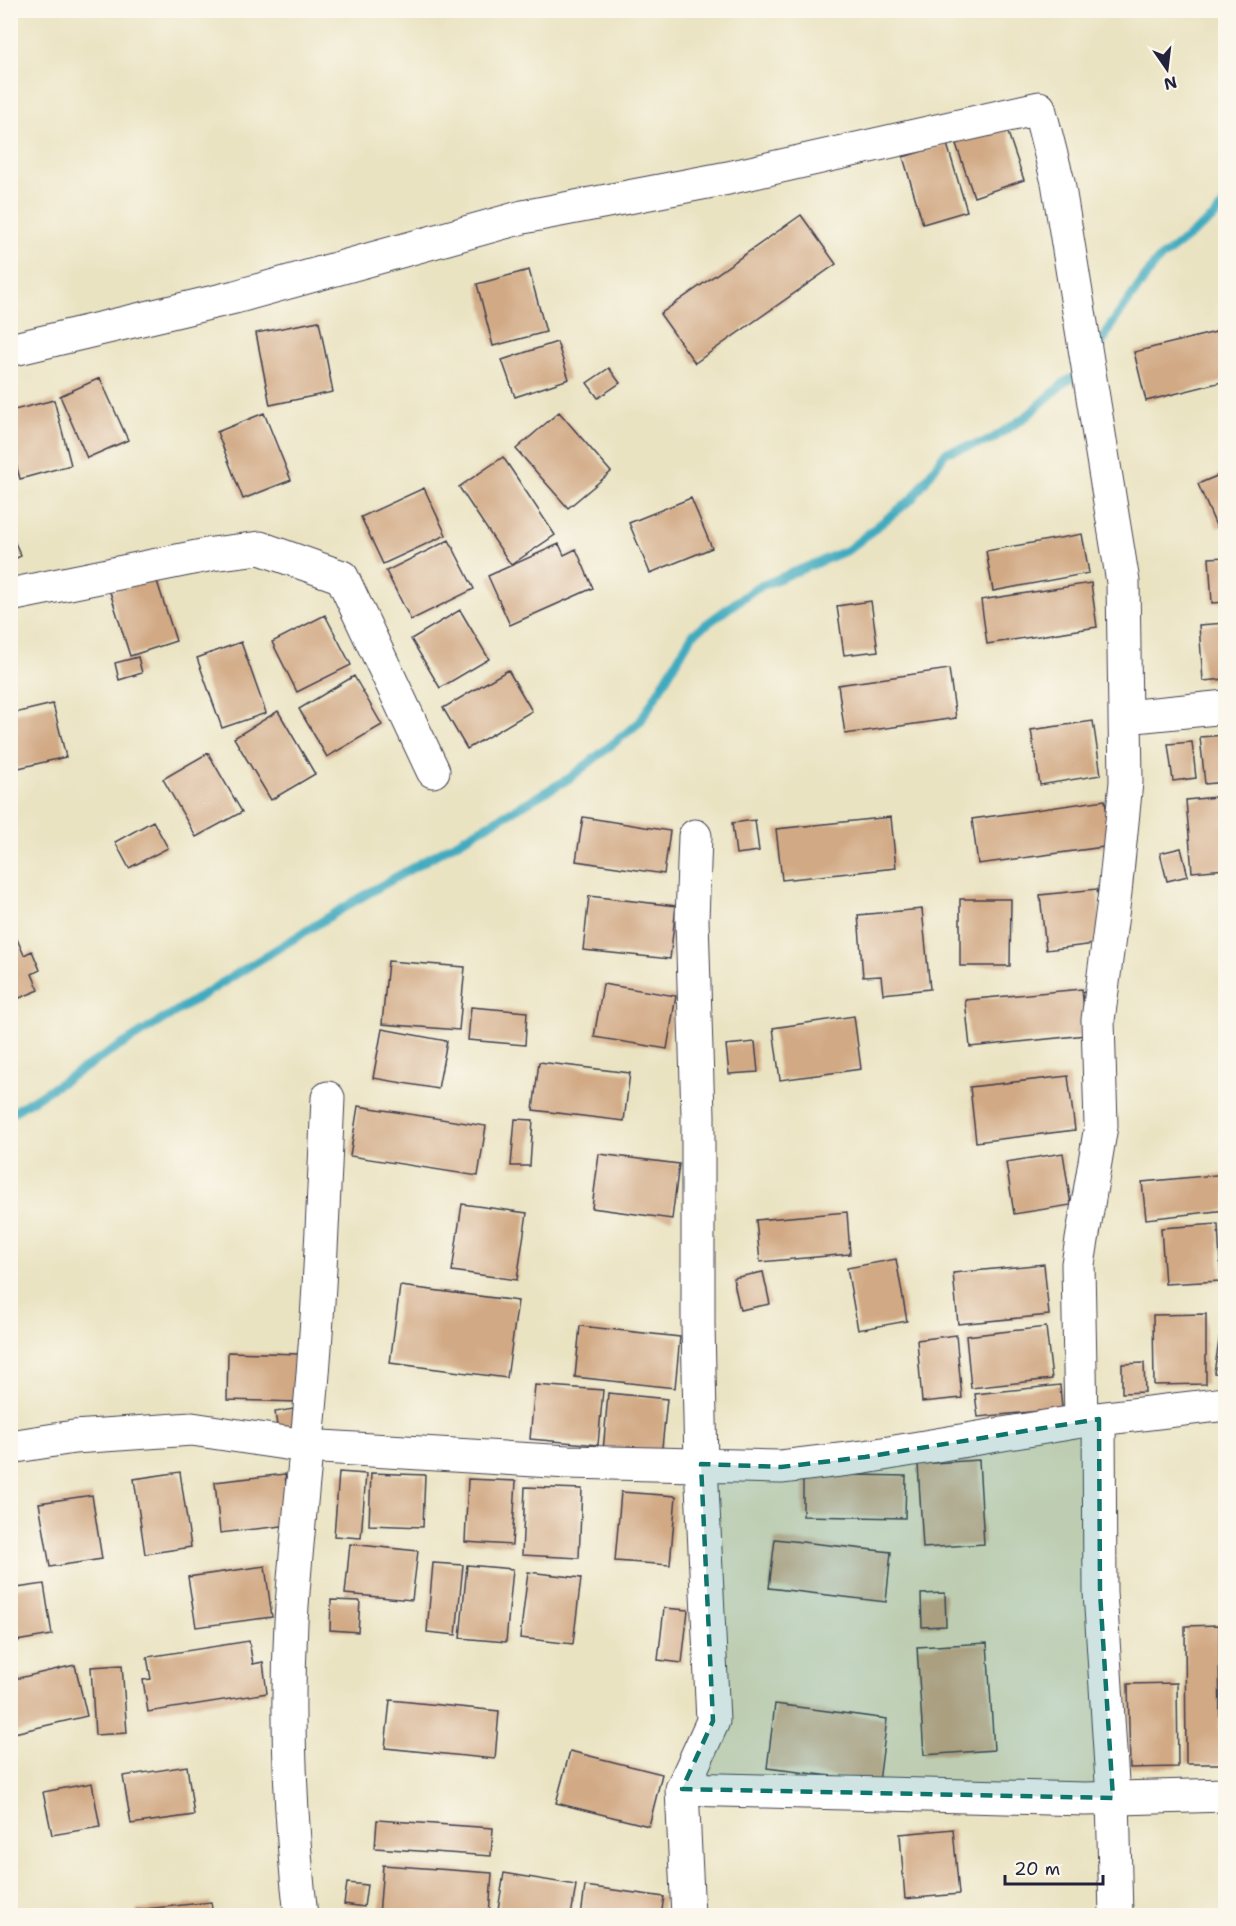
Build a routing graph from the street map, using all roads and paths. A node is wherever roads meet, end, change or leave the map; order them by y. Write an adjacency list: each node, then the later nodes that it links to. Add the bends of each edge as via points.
1 (10, 350): 4 (street, via 235,297 523,217 728,178 1040,108 1058,182 1123,582)
2 (10, 595): 5 (street, via 260,548 342,578)
3 (1226, 707): 4 (street)
4 (1125, 717): 9 (street, via 1126,782 1098,1020 1101,1126 1078,1264)
5 (433, 771)
6 (695, 836): 12 (street, via 692,920)
7 (328, 1098): 10 (street)
8 (1226, 1404): 9 (street)
9 (1090, 1420): 12 (street, via 781,1467); 15 (street)
10 (306, 1446): 11 (street, via 192,1429 74,1437); 12 (street, via 568,1462); 16 (street, via 289,1684 289,1744)
11 (10, 1447)
12 (701, 1464): 13 (street, via 713,1721)
13 (682, 1789): 15 (street); 17 (street)
14 (1226, 1795): 15 (street)
15 (1113, 1798): 18 (street)
16 (301, 1916)
17 (687, 1916)
18 (1116, 1916)

